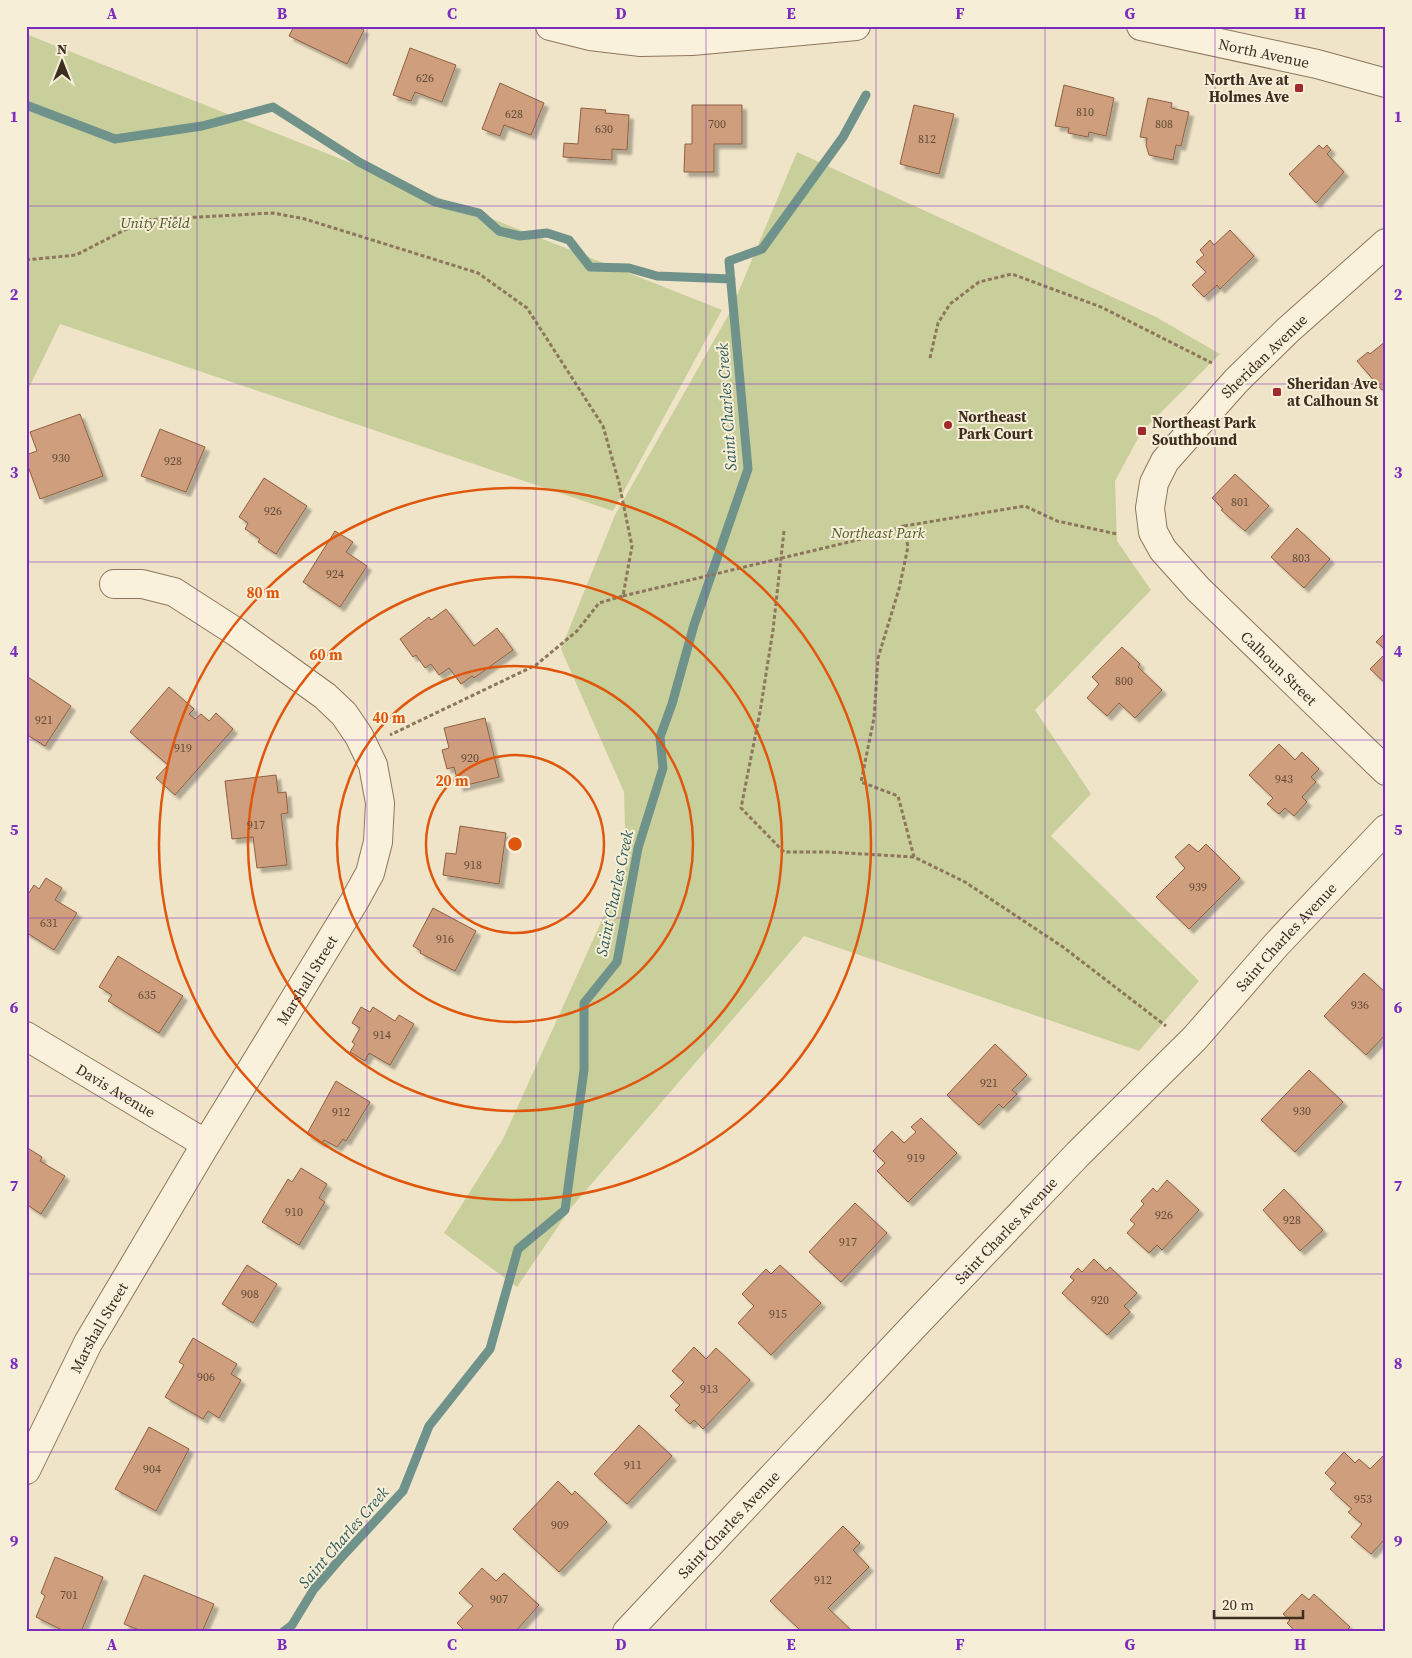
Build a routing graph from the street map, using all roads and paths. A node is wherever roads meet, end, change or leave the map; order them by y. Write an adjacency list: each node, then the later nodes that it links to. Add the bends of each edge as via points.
1 (550, 26): 4 (street, via 590,36 641,42 692,41)
2 (856, 26): 4 (street)
3 (1141, 26): 5 (street, North Avenue)
4 (758, 30)
5 (1182, 30): 6 (street, North Avenue)
6 (1386, 83)
7 (1386, 243): 14 (street, Sheridan Avenue, via 1236,381 1165,461 1154,483 1150,508 1152,532)
8 (26, 260): 16 (path, via 76,254 144,220 273,213 314,222 478,273 527,308 603,426 632,546)
9 (930, 358): 10 (path, via 938,323 950,304 979,282 1012,274 1101,307)
10 (1212, 362)
11 (904, 526): 13 (path, via 1025,506 1056,521); 16 (path, bridge); 20 (path, via 908,547 878,658 874,718 861,782 898,796)
12 (784, 531): 20 (path, via 767,666 741,808 784,852)
13 (1117, 534)
14 (1174, 563): 18 (street, Calhoun Street)
15 (114, 584): 23 (street, Marshall Street, via 142,584 174,592 325,696 344,714 359,736 373,765 380,803 378,842 370,873)
16 (623, 596): 17 (path, via 599,603 578,631 536,666)
17 (385, 738)
18 (1386, 771)
19 (1386, 829): 25 (street, Saint Charles Avenue, via 1277,944 1195,1038 1078,1154)
20 (914, 857): 21 (path, via 965,882 1063,947)
21 (1167, 1026)
22 (26, 1036): 23 (street, Davis Avenue)
23 (206, 1144): 24 (street, Marshall Street, via 88,1343)
24 (26, 1470)
25 (628, 1632)

